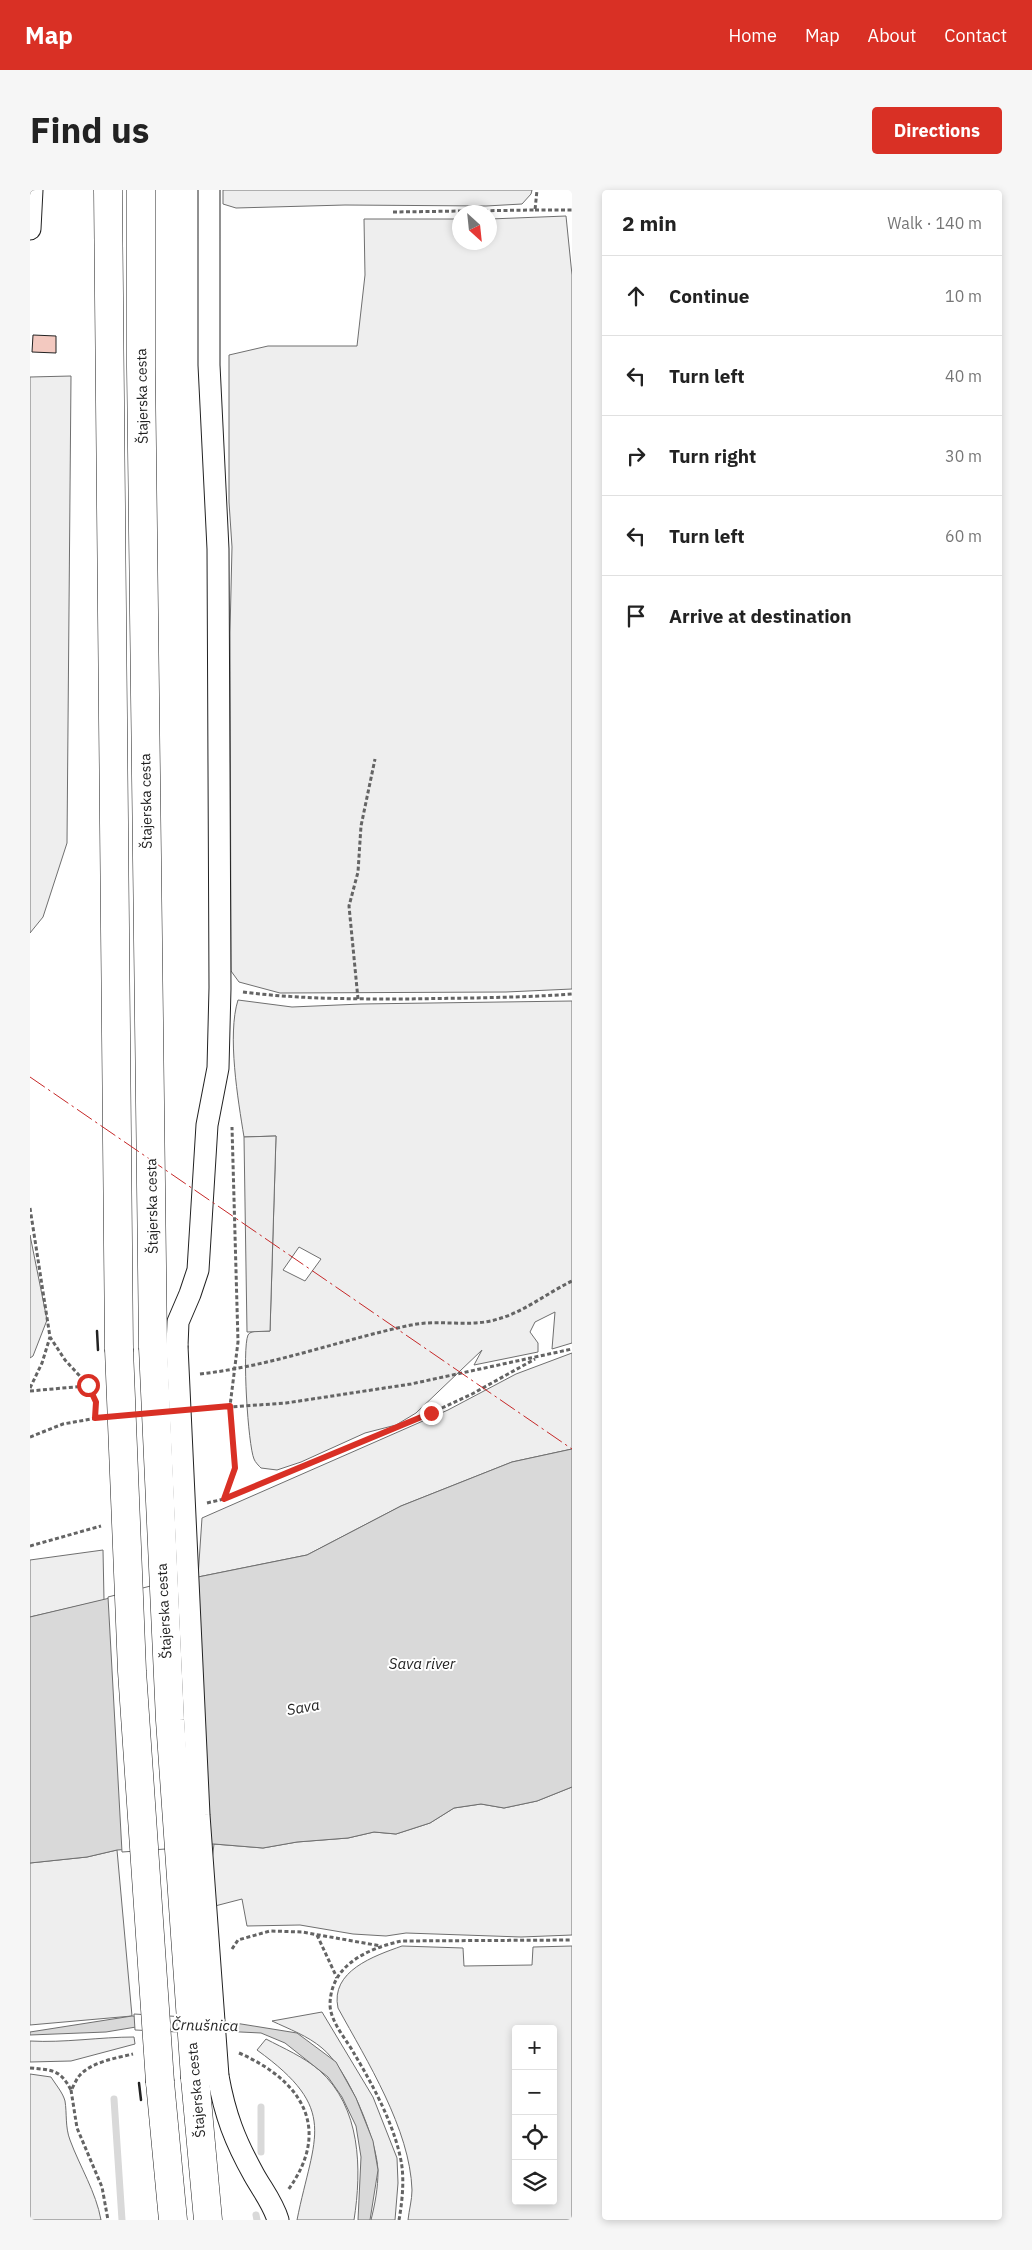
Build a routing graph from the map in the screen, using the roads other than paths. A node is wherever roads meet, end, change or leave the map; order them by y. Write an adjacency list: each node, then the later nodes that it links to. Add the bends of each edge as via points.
1 (32, 190): 5 (street)
2 (108, 190): 8 (main road, bridge, via 119,1349 136,1733 160,2082)
3 (141, 190): 6 (main road, Štajerska cesta, via 141,367)
4 (210, 190): 6 (street, via 209,365 218,549 218,1068 207,1125 198,1270)
5 (30, 229)
6 (165, 1347): 7 (main road, Štajerska cesta, bridge, via 168,1692)
7 (206, 2077): 9 (main road, Štajerska cesta); 10 (street)
8 (173, 2220)
9 (208, 2220)
10 (278, 2220)

